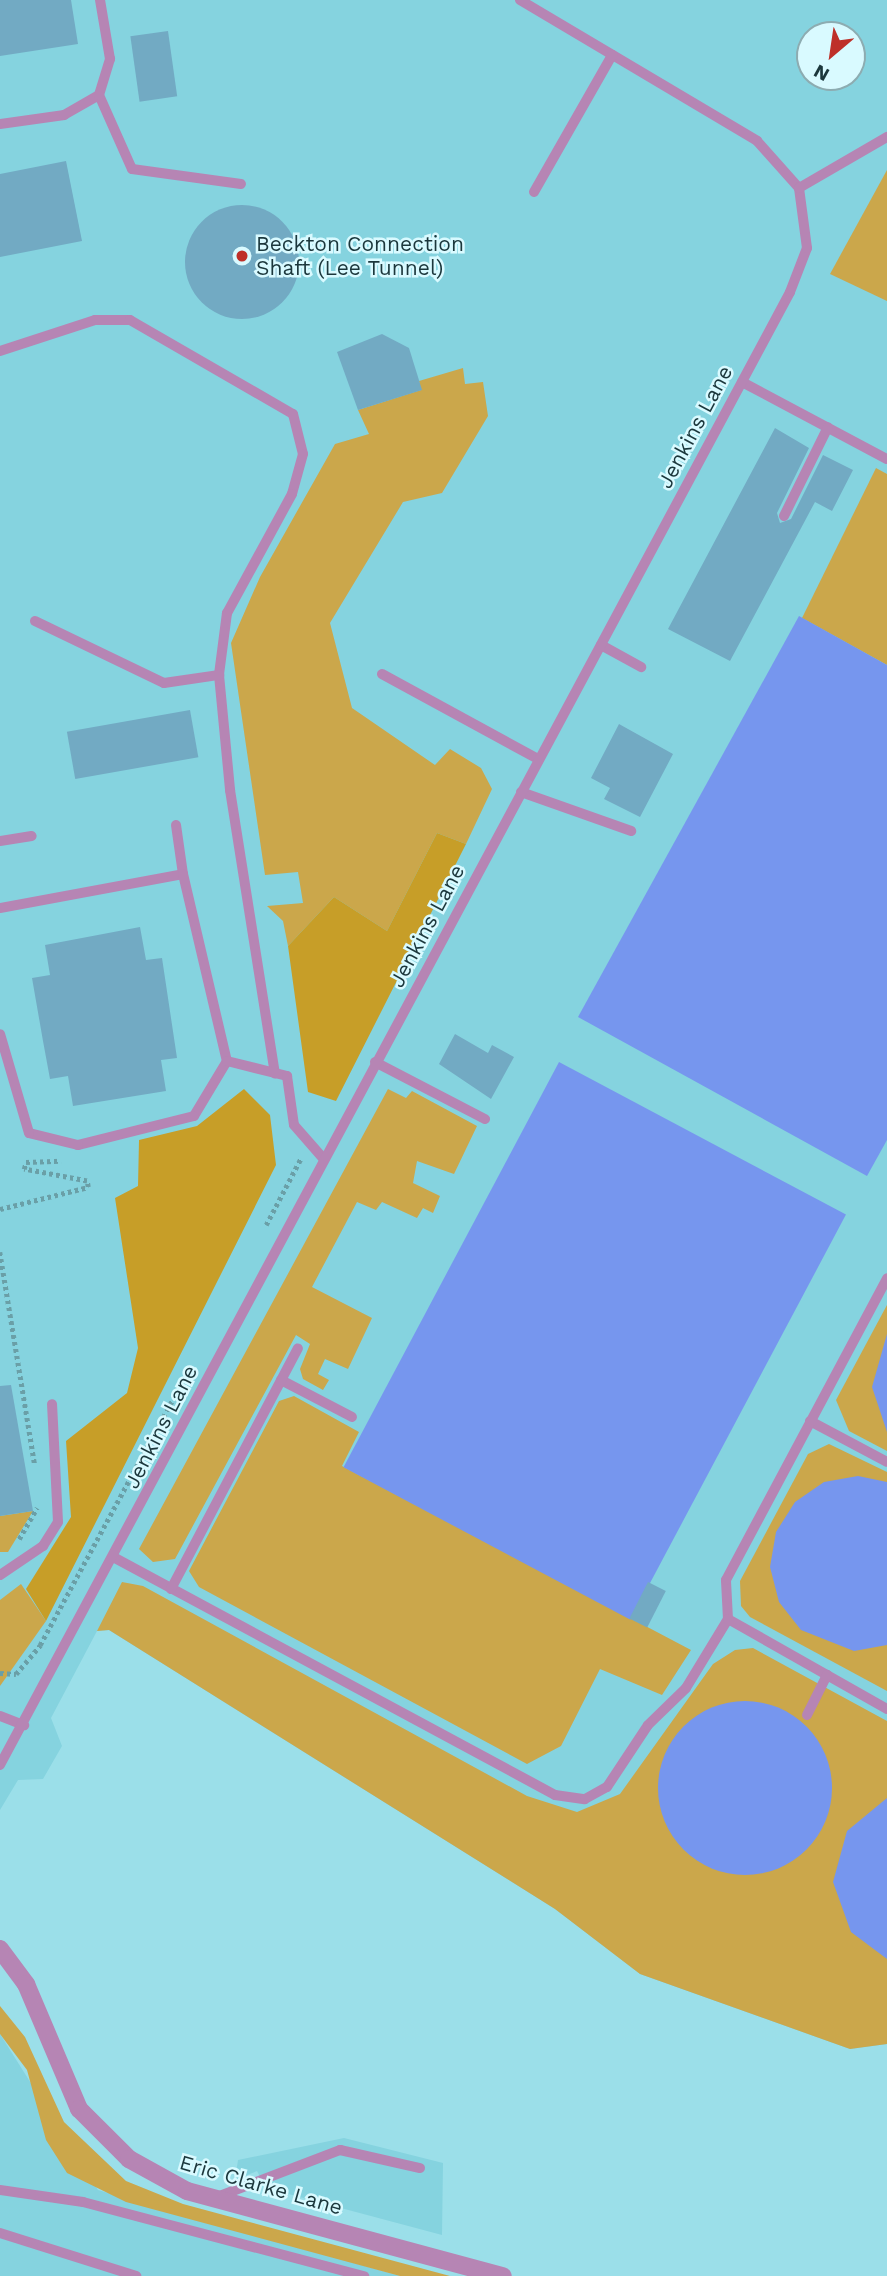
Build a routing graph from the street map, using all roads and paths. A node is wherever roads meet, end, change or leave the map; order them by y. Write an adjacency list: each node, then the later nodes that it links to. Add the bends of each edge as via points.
1 (100, 0): 4 (lane, via 110,59)
2 (520, 0): 3 (lane)
3 (612, 55): 8 (lane, via 757,141); 9 (lane)
4 (99, 95): 5 (lane, via 64,115); 7 (lane, via 132,169)
5 (0, 124)
6 (887, 137): 8 (lane)
7 (241, 184)
8 (799, 188): 11 (lane, Jenkins Lane, via 807,248)
9 (534, 192)
10 (0, 351): 19 (lane, via 95,320 130,320 293,414 303,454 292,494 227,613)
11 (742, 382): 12 (lane); 16 (lane, Jenkins Lane)
12 (828, 427): 13 (lane); 14 (lane)
13 (887, 459)
14 (784, 516)
15 (35, 621): 19 (lane, via 164,683)
16 (601, 645): 17 (lane); 20 (lane, Jenkins Lane)
17 (640, 667)
18 (382, 674): 20 (lane)
19 (219, 675): 31 (lane, via 230,790)
20 (538, 760): 21 (lane, Jenkins Lane)
21 (521, 792): 23 (lane); 30 (lane, Jenkins Lane)
22 (176, 825): 26 (lane)
23 (631, 831)
24 (32, 836): 25 (lane)
25 (0, 841)
26 (183, 874): 27 (lane); 29 (lane)
27 (0, 908)
28 (0, 1034): 33 (lane, via 29,1133)
29 (227, 1061): 31 (lane); 33 (lane, via 194,1116)
30 (375, 1062): 32 (lane); 35 (lane, Jenkins Lane)
31 (275, 1073): 34 (lane, via 287,1076 294,1125)
32 (485, 1119)
33 (88, 1142): 36 (path, via 89,1160 26,1162 24,1169 87,1181 88,1186)
34 (309, 1145): 35 (lane); 37 (path)
35 (322, 1157): 49 (lane, Jenkins Lane)
36 (0, 1209)
37 (263, 1232)
38 (0, 1252): 47 (path)
39 (887, 1278): 45 (lane)
40 (298, 1348): 42 (lane)
41 (184, 1379): 54 (path, via 40,1645 16,1674)
42 (281, 1380): 44 (lane); 52 (lane)
43 (52, 1404): 50 (lane, via 58,1522)
44 (352, 1417)
45 (810, 1421): 46 (lane); 53 (lane, via 726,1580)
46 (887, 1462)
47 (37, 1478)
48 (38, 1503): 50 (path, via 13,1547)
49 (115, 1558): 52 (lane); 59 (lane, Jenkins Lane)
50 (26, 1562): 51 (lane)
51 (0, 1575)
52 (171, 1589): 53 (lane, via 555,1795 585,1799 607,1787 648,1725 686,1688)
53 (728, 1619): 55 (lane)
54 (0, 1673)
55 (827, 1675): 56 (lane); 57 (lane)
56 (887, 1710)
57 (807, 1715)
58 (0, 1716): 59 (lane)
59 (24, 1725): 60 (lane, Jenkins Lane)
60 (0, 1765)
61 (0, 1951): 64 (street, Eric Clarke Lane, via 26,1983 79,2109 101,2136 162,2180)
62 (420, 2168): 64 (lane, via 340,2150)
63 (0, 2190): 67 (lane, via 83,2202)
64 (214, 2198): 68 (street, Eric Clarke Lane)
65 (0, 2233): 66 (lane)
66 (136, 2276)
67 (363, 2276)
68 (503, 2276)

